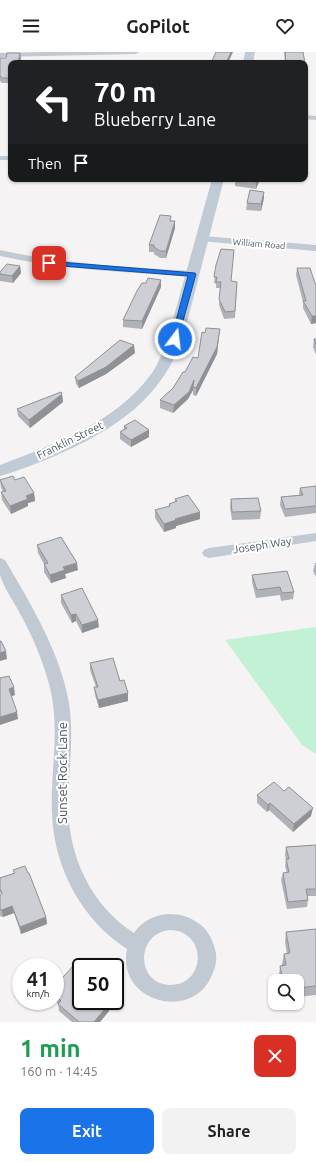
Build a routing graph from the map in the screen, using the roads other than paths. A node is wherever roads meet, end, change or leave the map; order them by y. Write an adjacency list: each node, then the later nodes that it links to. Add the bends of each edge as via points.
1 (136, 52): 2 (street)
2 (100, 53): 3 (street)
3 (0, 55)
4 (217, 182): 5 (main road, Franklin Street)
5 (202, 239): 6 (street, William Road); 8 (main road, Franklin Street)
6 (316, 248)
7 (0, 253): 8 (street, via 69,265)
8 (192, 274): 9 (main road, Franklin Street, via 170,351 158,375 143,393 122,412 93,432)
9 (0, 471)
10 (316, 537): 11 (street, Joseph Way)
11 (209, 553)
12 (0, 564): 13 (street, Sunset Rock Lane, via 46,650 59,691 64,743 60,815 71,866 97,912 114,930)
13 (136, 946)

